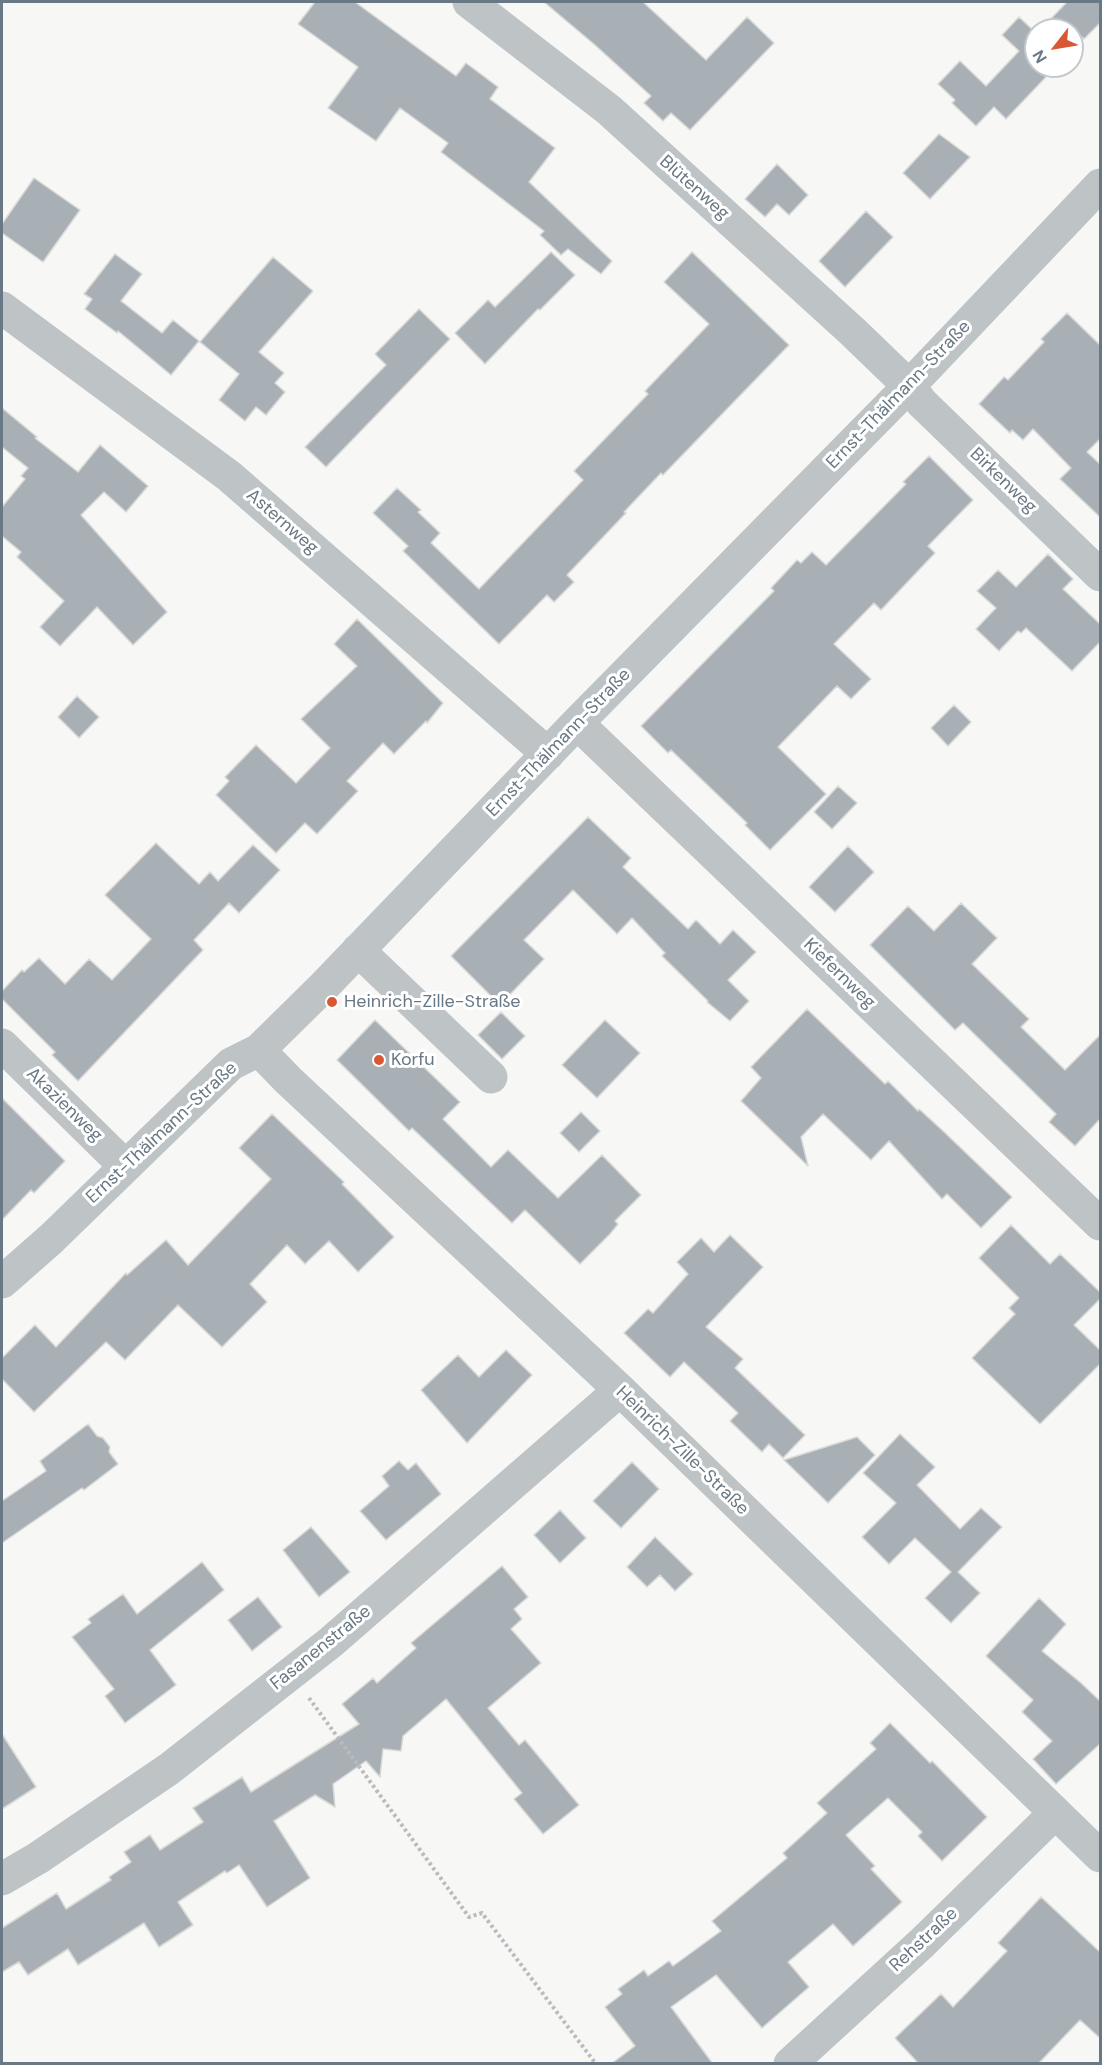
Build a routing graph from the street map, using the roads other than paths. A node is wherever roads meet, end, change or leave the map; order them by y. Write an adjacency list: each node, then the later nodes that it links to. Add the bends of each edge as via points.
1 (469, 2): 4 (street, Blütenweg, via 609,110)
2 (1101, 185): 4 (street, Ernst-Thälmann-Straße)
3 (2, 308): 7 (street, Asternweg, via 229,476)
4 (909, 386): 5 (street, Birkenweg); 6 (street, Ernst-Thälmann-Straße)
5 (1101, 575)
6 (577, 723): 7 (street, Ernst-Thälmann-Straße); 13 (street, Kiefernweg)
7 (548, 754): 8 (street, Ernst-Thälmann-Straße)
8 (358, 950): 10 (street, Ernst-Thälmann-Straße); 11 (street)
9 (2, 1045): 12 (street, Akazienweg)
10 (259, 1050): 12 (street, Ernst-Thälmann-Straße, via 231,1064); 15 (street, Heinrich-Zille-Straße)
11 (492, 1077)
12 (125, 1166): 14 (street, Ernst-Thälmann-Straße)
13 (1101, 1224)
14 (2, 1282)
15 (620, 1390): 16 (street, Heinrich-Zille-Straße); 18 (street, Fasanenstraße, via 331,1642 169,1769)
16 (1055, 1813): 17 (street, Heinrich-Zille-Straße); 19 (street, Rehstraße)
17 (1101, 1856)
18 (2, 1878)
19 (790, 2064)

